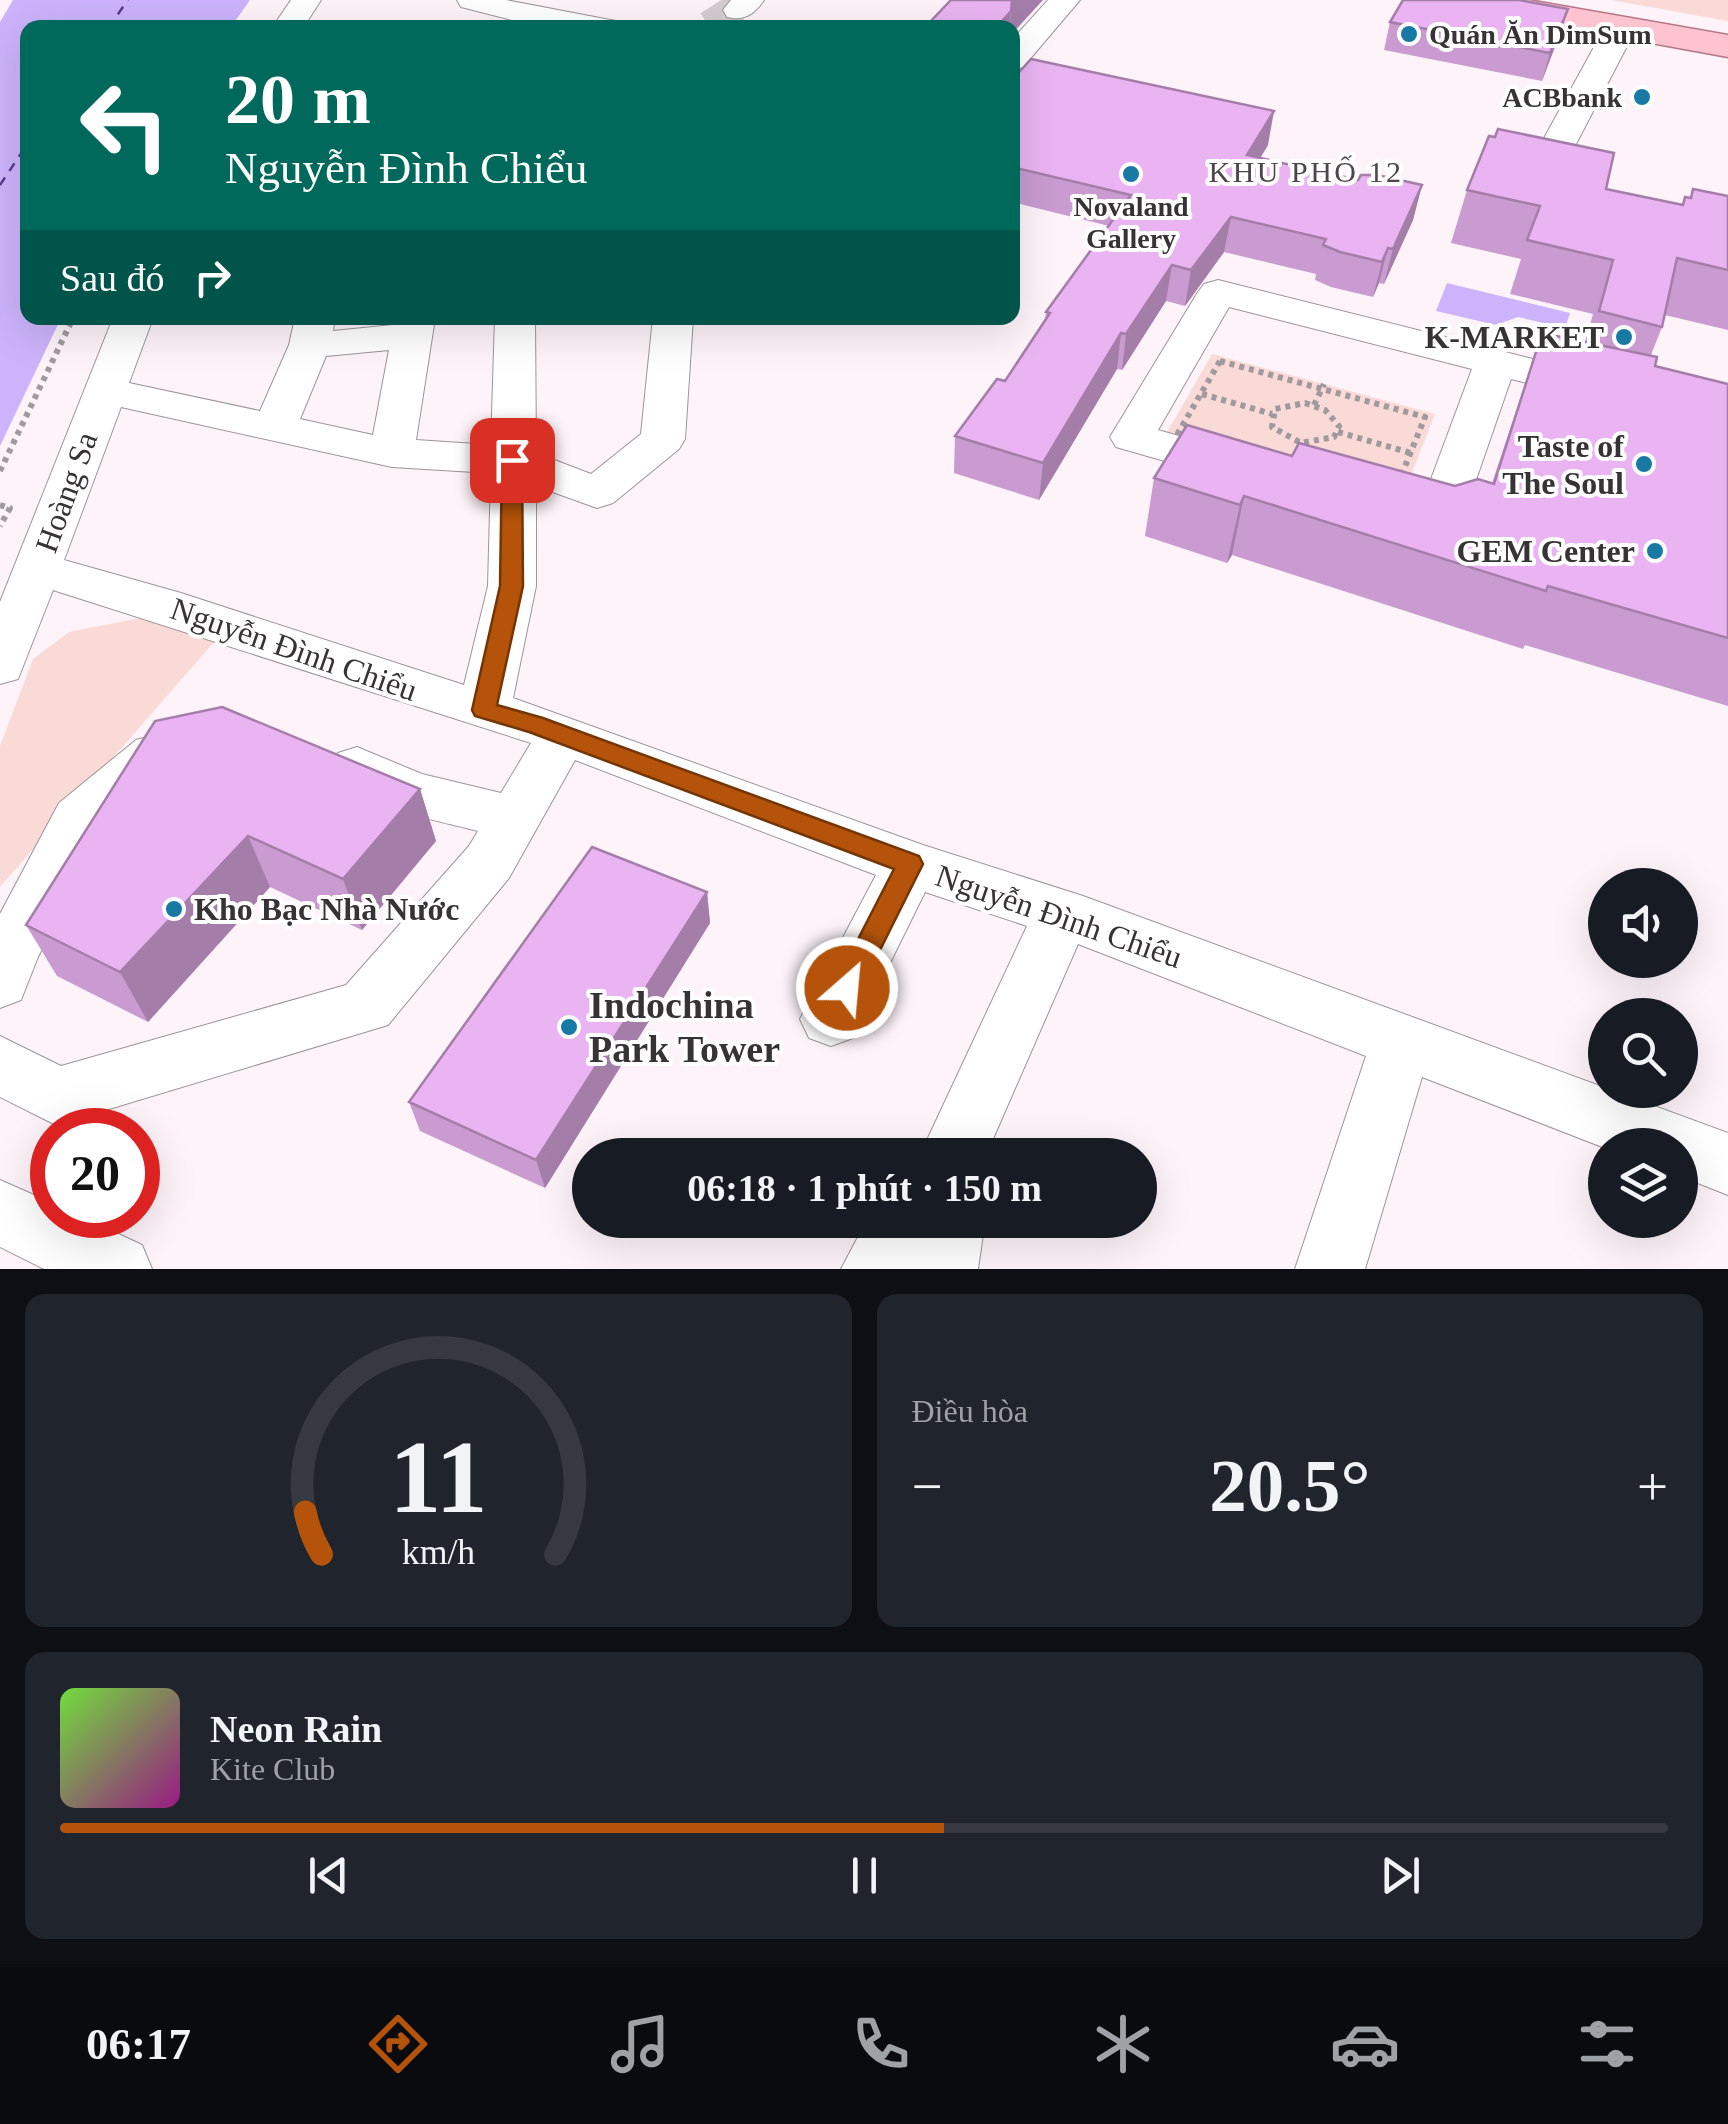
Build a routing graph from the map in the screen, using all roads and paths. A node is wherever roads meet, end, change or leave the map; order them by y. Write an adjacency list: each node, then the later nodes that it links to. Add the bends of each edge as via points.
1 (1065, 0): 9 (street)
2 (1470, 0): 6 (main road)
3 (1538, 0): 7 (main road)
4 (474, 10): 5 (street)
5 (547, 20)
6 (1620, 27): 8 (main road); 10 (street)
7 (1728, 34)
8 (1728, 46)
9 (1020, 51)
10 (1544, 170)
11 (70, 325): 30 (path)
12 (129, 325): 19 (street, Hoàng Sa)
13 (515, 325): 29 (street)
14 (672, 325): 29 (street, via 664,439 597,492)
15 (413, 327): 16 (street); 28 (street)
16 (312, 331): 24 (street)
17 (1496, 362): 23 (street); 31 (street, via 1218,292 1132,437); 33 (street, via 1437,526)
18 (1323, 386): 20 (path, via 1220,361); 21 (path); 27 (path, via 1425,417)
19 (103, 390): 24 (street); 35 (street, Hoàng Sa)
20 (1201, 394): 22 (path); 31 (path, via 1178,434)
21 (1314, 405): 22 (path, via 1288,404); 25 (path, via 1336,420)
22 (1272, 414): 26 (path, via 1272,427)
23 (1728, 420)
24 (274, 428): 28 (street)
25 (1338, 432): 26 (path, via 1318,444); 27 (path)
26 (1297, 442): 31 (path)
27 (1411, 452): 31 (path, via 1393,496)
28 (392, 453): 29 (street)
29 (512, 460): 37 (street, via 512,586)
30 (0, 471)
31 (1282, 472)
32 (0, 505): 34 (path, via 10,508)
33 (1366, 505)
34 (0, 526)
35 (38, 569): 36 (street, Hoàng Sa); 37 (street, Nguyễn Đình Chiểu)
36 (0, 666)
37 (484, 710): 38 (street, Nguyễn Đình Chiểu)
38 (563, 734): 41 (street); 42 (street, Nguyễn Đình Chiểu)
39 (212, 742): 44 (street, via 154,754 79,818)
40 (305, 745): 41 (street, via 410,792)
41 (514, 818): 47 (street, via 489,862 366,1006 56,1096)
42 (910, 864): 43 (street, Nguyễn Đình Chiểu); 45 (street)
43 (1062, 913): 46 (street, Nguyễn Đình Chiểu); 49 (street)
44 (0, 982)
45 (831, 1019)
46 (1402, 1042): 48 (street, Nguyễn Đình Chiểu); 58 (street)
47 (0, 1064)
48 (1630, 1128)
49 (962, 1138)
50 (1698, 1153): 51 (street, Nguyễn Đình Chiểu)
51 (1728, 1164)
52 (0, 1212): 55 (street)
53 (894, 1238): 56 (street)
54 (948, 1238): 57 (street)
55 (118, 1269)
56 (876, 1269)
57 (944, 1269)
58 (1330, 1269)

